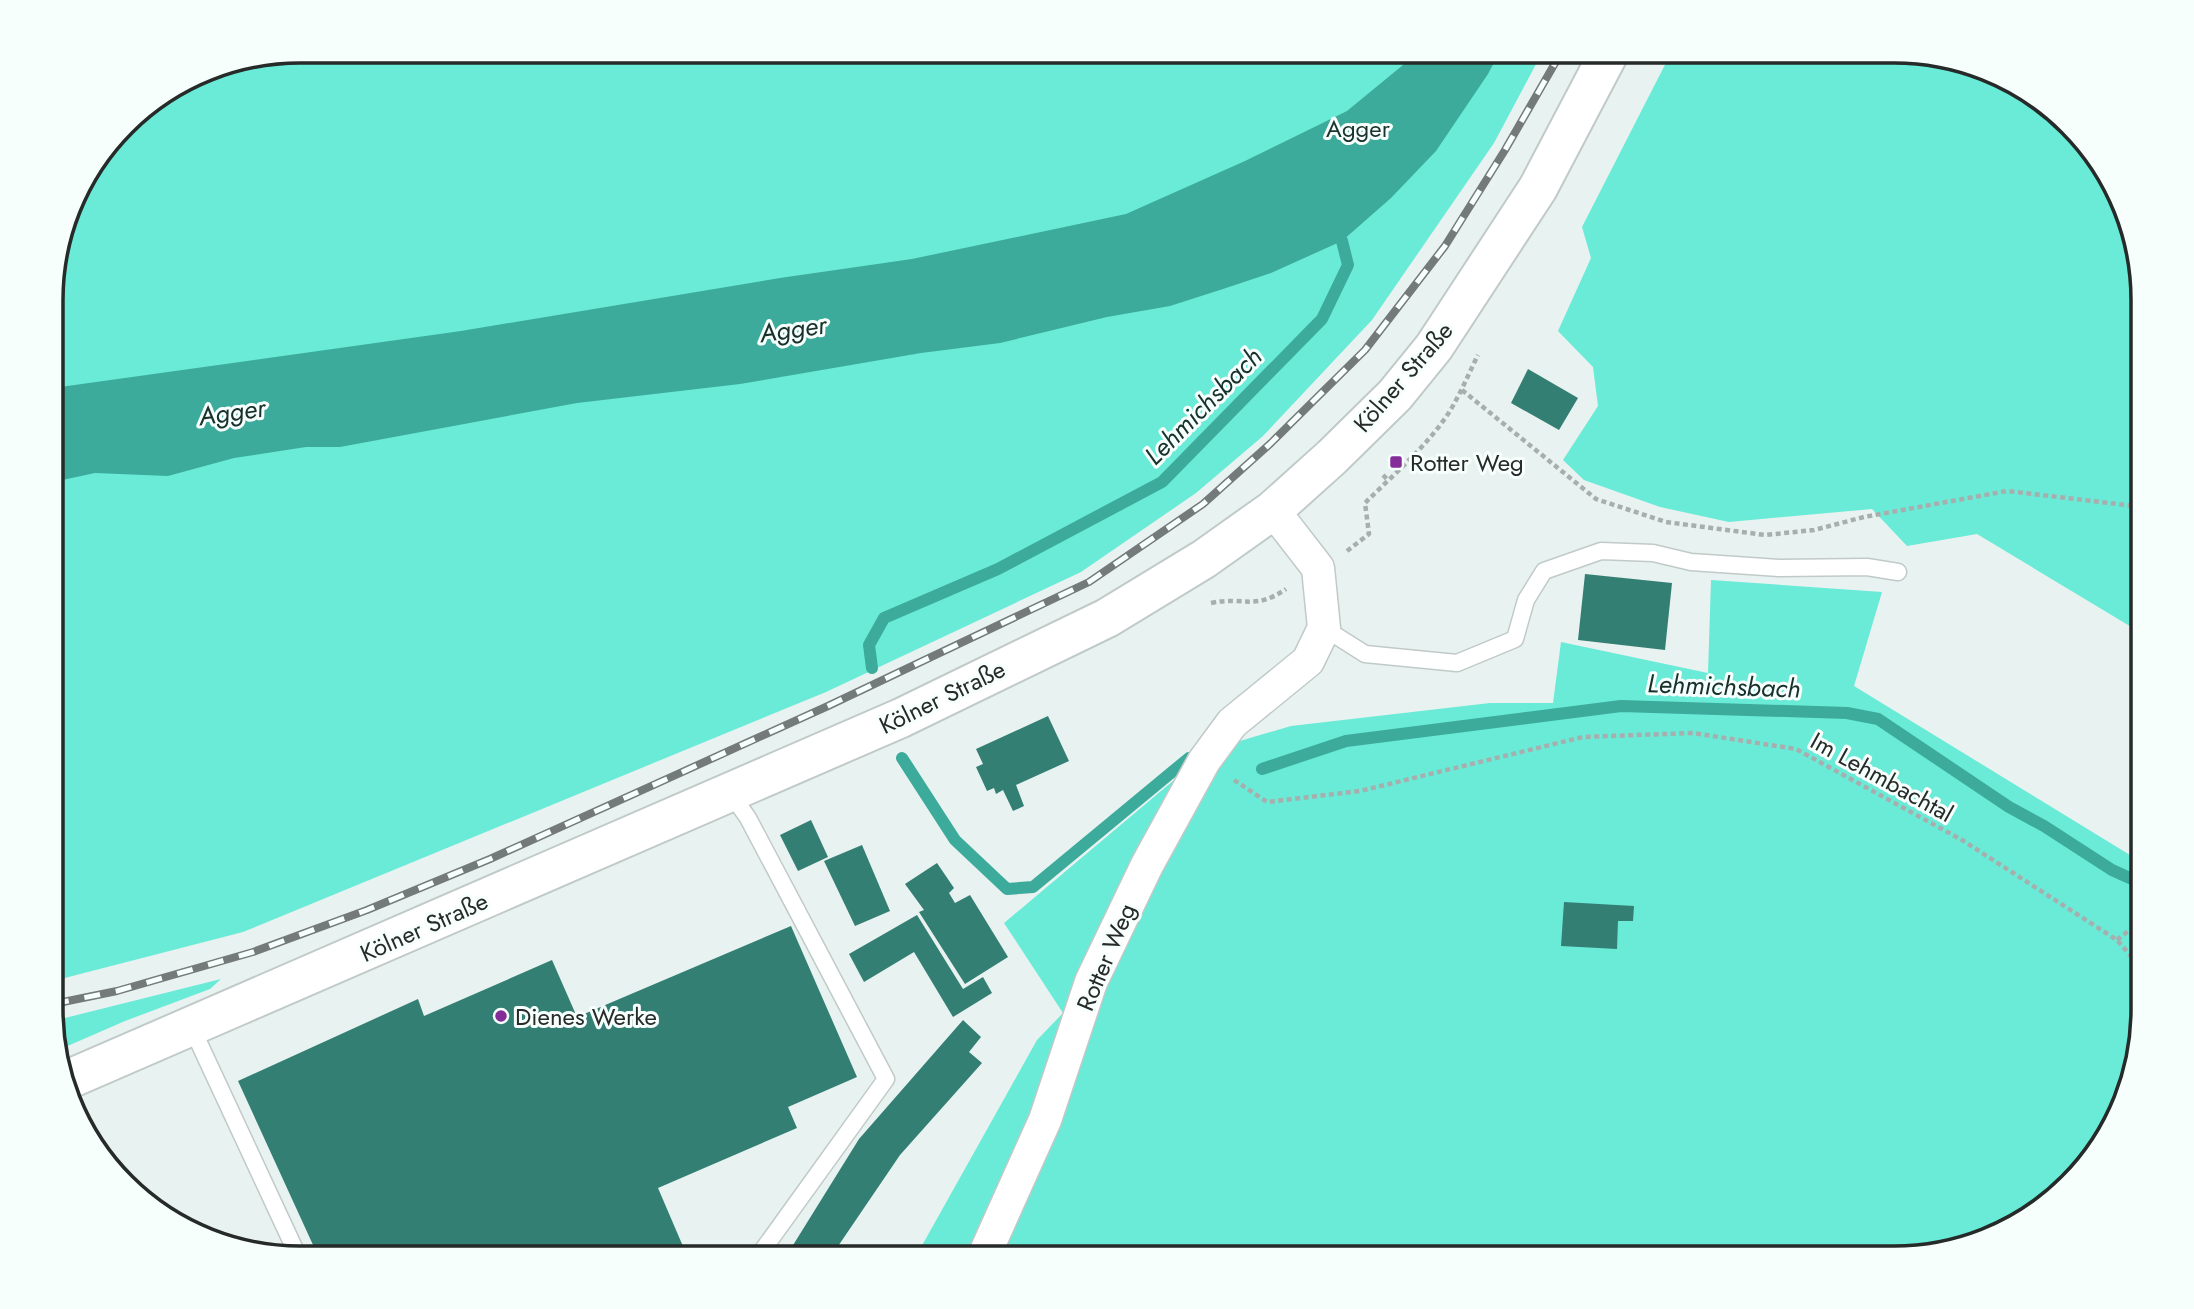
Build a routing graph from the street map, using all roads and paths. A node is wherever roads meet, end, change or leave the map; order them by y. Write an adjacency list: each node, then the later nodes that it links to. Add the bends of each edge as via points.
1 (1605, 63): 6 (main road, Kölner Straße, via 1538,188 1434,347 1395,395)
2 (1462, 390): 5 (path, via 1596,499 1666,522 1765,534 1814,530 2007,491)
3 (1382, 475): 4 (path)
4 (1388, 480)
5 (2130, 505)
6 (1273, 510): 8 (street, via 1318,568); 10 (main road, Kölner Straße, via 1107,618 901,718)
7 (1898, 572): 8 (lane, via 1691,562 1653,553 1601,551 1544,571 1526,600 1515,639 1457,663 1365,654)
8 (1324, 628): 9 (street, Rotter Weg, via 1308,661 1232,723)
9 (1204, 761): 12 (path, Im Lehmbachtal, via 1267,802 1360,792 1583,737 1693,733 1796,748 1962,840); 18 (street, Rotter Weg, via 1091,982 1045,1120)
10 (731, 793): 14 (main road, Kölner Straße); 17 (lane, via 886,1079)
11 (2130, 930): 12 (path)
12 (2117, 940): 13 (path, Im Lehmbachtal)
13 (2130, 955)
14 (192, 1028): 15 (main road, Kölner Straße); 16 (lane)
15 (74, 1077)
16 (293, 1246)
17 (766, 1246)
18 (989, 1246)

